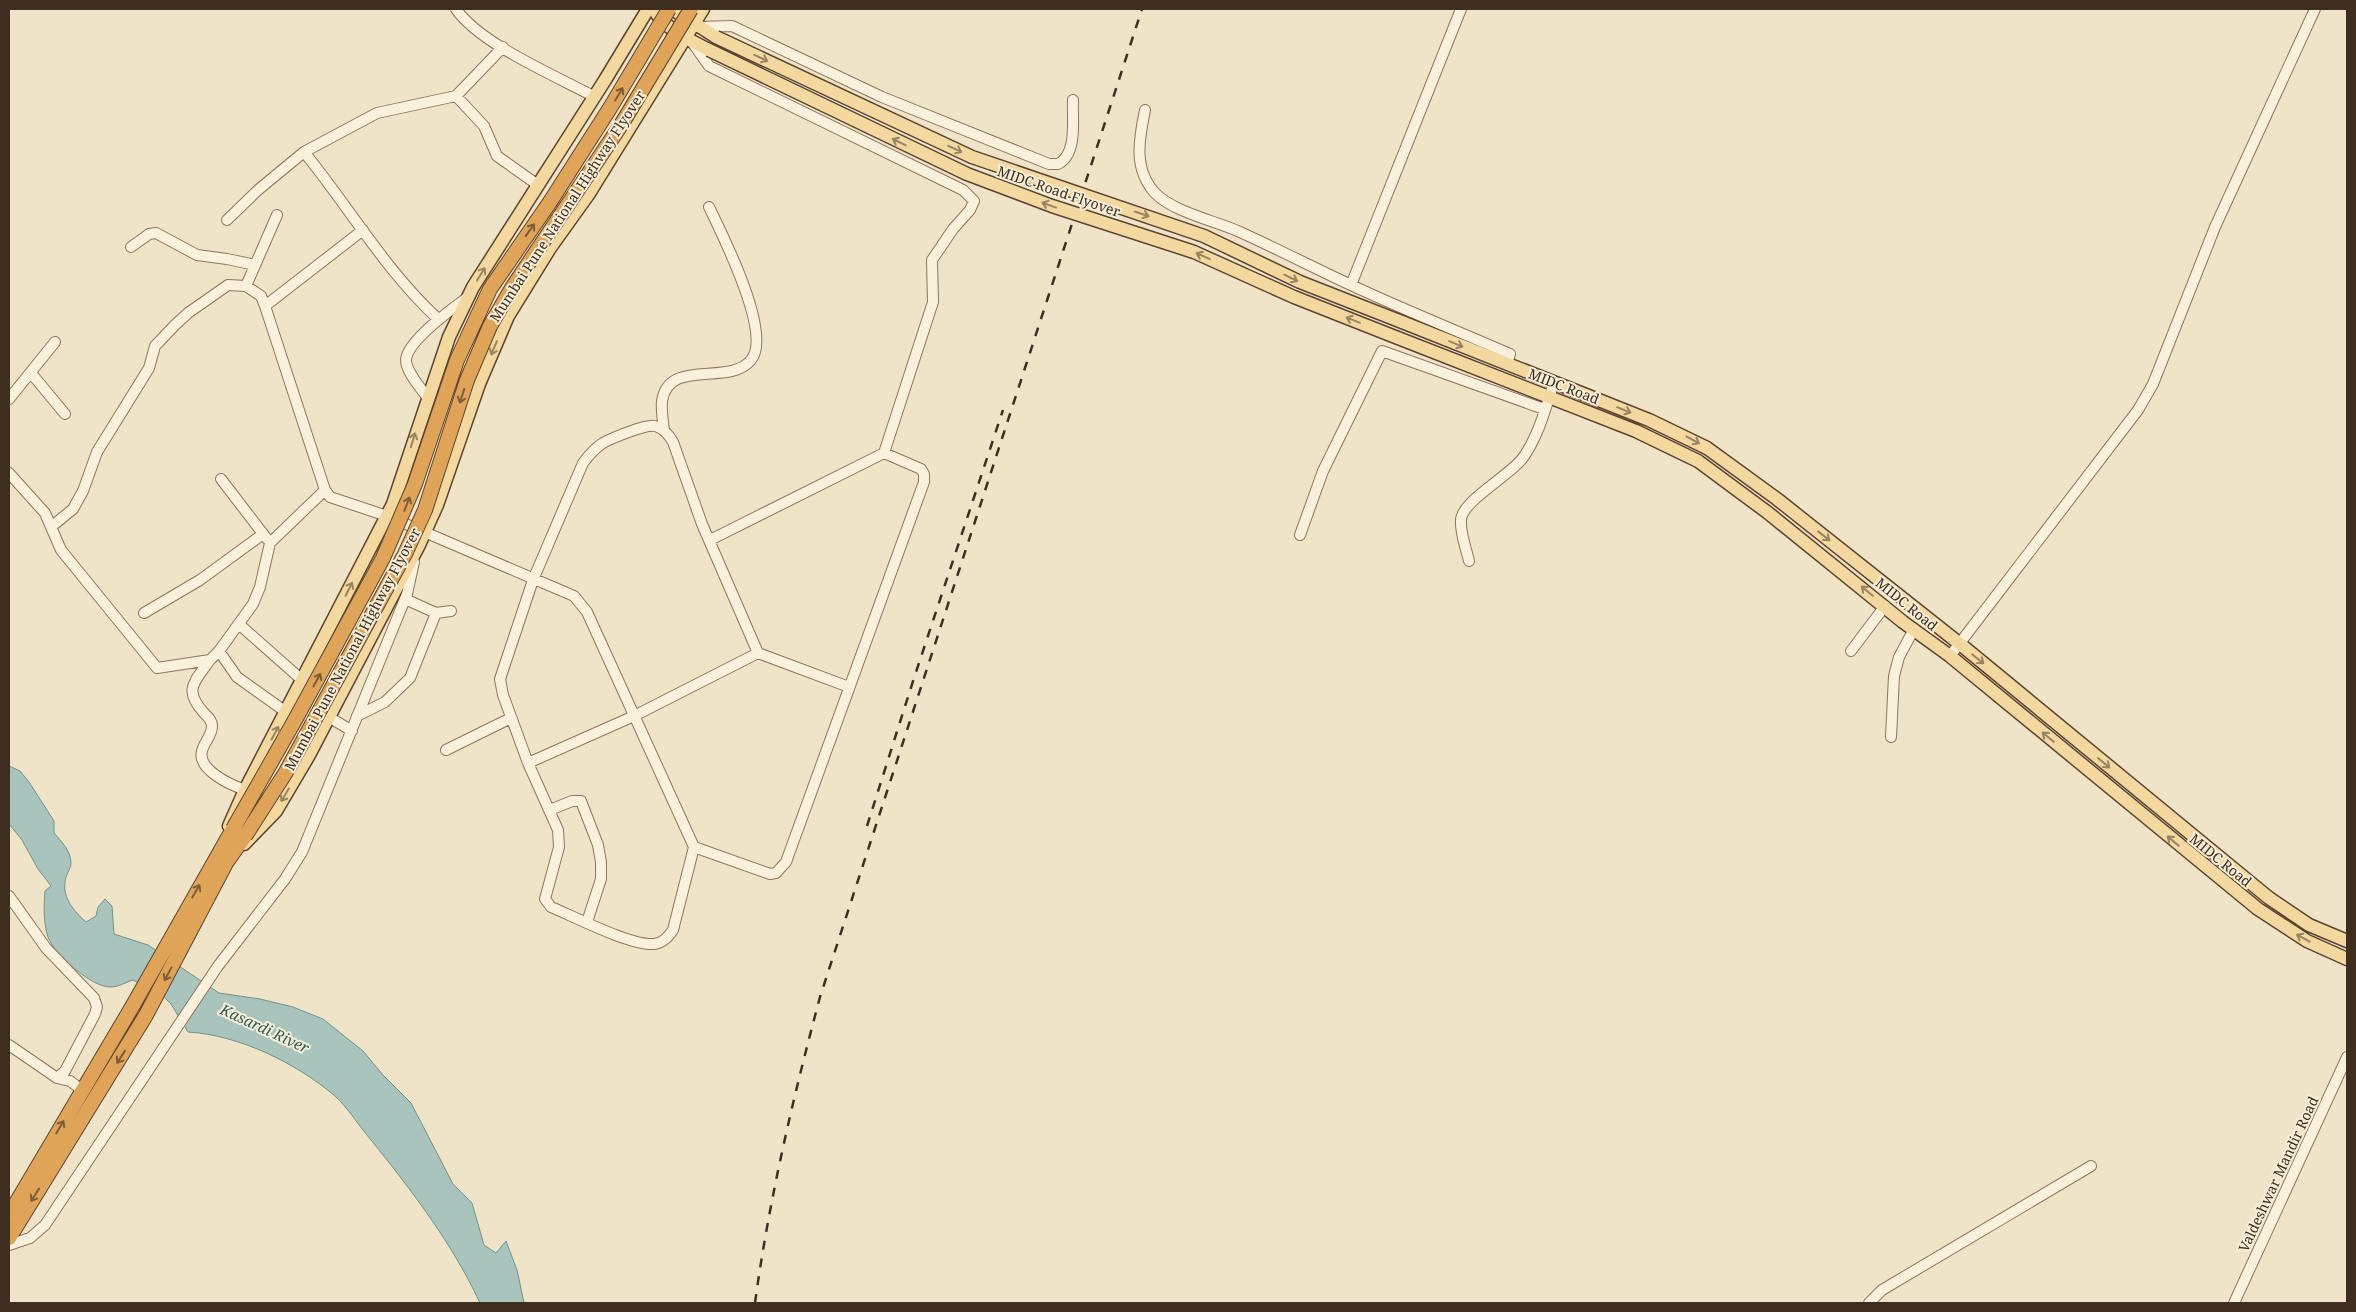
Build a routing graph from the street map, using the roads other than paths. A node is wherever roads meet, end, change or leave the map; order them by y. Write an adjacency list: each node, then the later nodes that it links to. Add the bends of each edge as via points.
1 (456, 9): 11 (street, via 464,20)
2 (648, 9): 13 (main road)
3 (654, 9): 10 (main road, MIDC Road Flyover, via 657,15)
4 (671, 9): 9 (main road, MIDC Road Flyover); 81 (highway, Mumbai Pune National Highway Flyover, one-way to 4, bridge, via 295,720 383,558 415,484 456,360 486,298)
5 (691, 9): 81 (highway, Mumbai Pune National Highway Flyover, one-way to 81, bridge, via 490,326 467,380 425,510 405,554 286,772)
6 (703, 9): 9 (main road)
7 (1461, 9): 24 (street)
8 (2315, 9): 62 (street, via 2215,227 2153,384 2138,410)
9 (696, 25): 10 (main road); 14 (street, via 732,26 882,98 1049,164 1058,164 1068,156); 29 (main road, MIDC Road Flyover, one-way to 29, bridge, via 972,157 1204,236 1300,282)
10 (688, 39): 30 (main road, MIDC Road Flyover, one-way to 10, bridge, via 1194,252 1052,206 967,174); 41 (street, via 709,66 963,190 974,201 932,260 934,302); 48 (main road, one-way to 48, via 508,316 479,384)
11 (503, 47): 12 (street); 13 (street)
12 (456, 96): 16 (street, via 377,113); 17 (street, via 484,126 497,156)
13 (595, 97): 17 (main road)
14 (1073, 100)
15 (1145, 110): 24 (street, via 1138,142 1140,164 1156,194 1171,205 1239,232)
16 (304, 152): 20 (street); 21 (street)
17 (538, 185): 26 (main road, one-way to 17)
18 (708, 207): 40 (street, via 737,264 746,291 757,338 756,352 751,361 726,373 695,374 669,384 662,403)
19 (277, 215): 23 (street)
20 (227, 220)
21 (363, 230): 27 (street); 28 (street, via 411,294)
22 (131, 247): 23 (street, via 149,234 156,233 197,255)
23 (255, 265): 25 (street)
24 (1351, 285): 32 (street, via 1510,354)
25 (246, 286): 27 (street, via 260,296); 46 (street, via 228,285 188,313 155,346 149,368 97,452 73,509)
26 (468, 296): 28 (street); 36 (main road)
27 (265, 306): 44 (street)
28 (438, 319): 36 (street, via 412,347 406,361)
29 (1406, 324): 30 (main road); 32 (main road, MIDC Road, one-way to 32)
30 (1402, 340): 35 (main road, MIDC Road)
31 (55, 342): 33 (street)
32 (1507, 364): 34 (main road, MIDC Road)
33 (31, 373): 37 (street); 39 (street)
34 (1554, 382): 35 (street); 62 (main road, MIDC Road, one-way to 62, via 1649,420 1707,448)
35 (1549, 397): 38 (street); 56 (main road, MIDC Road, one-way to 35, via 1698,461 1650,437)
36 (428, 398): 45 (main road, one-way to 36, via 393,504)
37 (9, 399)
38 (1544, 409): 49 (street, via 1382,351 1323,471); 53 (street, via 1530,449 1522,460 1465,508 1461,519)
39 (65, 414)
40 (664, 431): 50 (street, via 673,442); 54 (street, via 646,426 603,443 592,452 583,463)
41 (884, 453): 50 (street); 69 (street, via 921,469 924,482)
42 (9, 473): 46 (street, via 37,504)
43 (221, 479): 47 (street)
44 (325, 490): 45 (street, via 339,502); 51 (street)
45 (386, 516): 48 (street); 68 (main road, one-way to 45)
46 (51, 527): 67 (street, via 61,550 157,668)
47 (263, 534): 51 (street); 58 (street, via 200,580)
48 (424, 534): 52 (main road); 54 (street)
49 (1300, 535)
50 (710, 540): 65 (street)
51 (270, 543): 60 (street, via 260,587)
52 (416, 552): 55 (street); 73 (main road)
53 (1469, 561)
54 (533, 580): 72 (street, via 568,593 588,612); 74 (street, via 500,679)
55 (405, 599): 59 (street); 71 (street)
56 (1884, 606): 61 (main road, MIDC Road); 64 (street)
57 (451, 611): 59 (street)
58 (144, 613)
59 (436, 613): 71 (street, via 410,678 385,702)
60 (240, 625): 63 (street); 68 (street)
61 (1914, 630): 66 (main road, MIDC Road); 76 (street, via 1899,657 1894,676)
62 (1960, 644): 66 (street); 86 (main road, MIDC Road, one-way to 86, via 2269,898 2309,925)
63 (219, 651): 67 (street); 70 (street, via 238,677)
64 (1852, 651)
65 (758, 653): 69 (street); 72 (street)
66 (1950, 656): 87 (main road, MIDC Road, one-way to 66, via 2307,941 2258,909)
67 (210, 660): 79 (street, via 193,684 191,693 212,725 202,758 224,783)
68 (302, 680): 70 (main road)
69 (849, 687): 82 (street, via 781,870 770,874)
70 (286, 712): 79 (main road, one-way to 70)
71 (357, 716): 75 (street)
72 (634, 716): 78 (street); 82 (street)
73 (329, 717): 75 (street); 83 (main road, one-way to 83, via 276,811)
74 (511, 718): 77 (street); 78 (street)
75 (352, 731): 95 (street, via 302,852 285,879 218,966 45,1225 30,1238)
76 (1891, 737)
77 (446, 750)
78 (528, 763): 80 (street)
79 (245, 790): 83 (main road)
80 (550, 810): 85 (street, via 560,838 545,898 551,907); 85 (street, via 572,801 581,801 598,845 601,878)
81 (239, 833): 83 (highway, Mumbai Pune National Highway Flyover)
82 (694, 847): 85 (street, via 673,930 664,941 649,944 631,940)
83 (221, 859): 91 (highway, one-way to 83, via 176,927); 94 (highway, one-way to 94, via 190,933 146,1015)
84 (9, 896): 90 (street, via 46,948 88,991 97,1007 65,1071)
85 (587, 922)
86 (2347, 941)
87 (2347, 959)
88 (9, 1045): 90 (street)
89 (2347, 1057): 97 (street, Valdeshwar Mandir Road)
90 (57, 1078): 91 (street, via 70,1081)
91 (82, 1090): 93 (highway, one-way to 91)
92 (2091, 1166): 96 (street, via 1882,1290)
93 (9, 1214)
94 (9, 1238)
95 (9, 1244)
96 (1868, 1303)
97 (2234, 1303)

